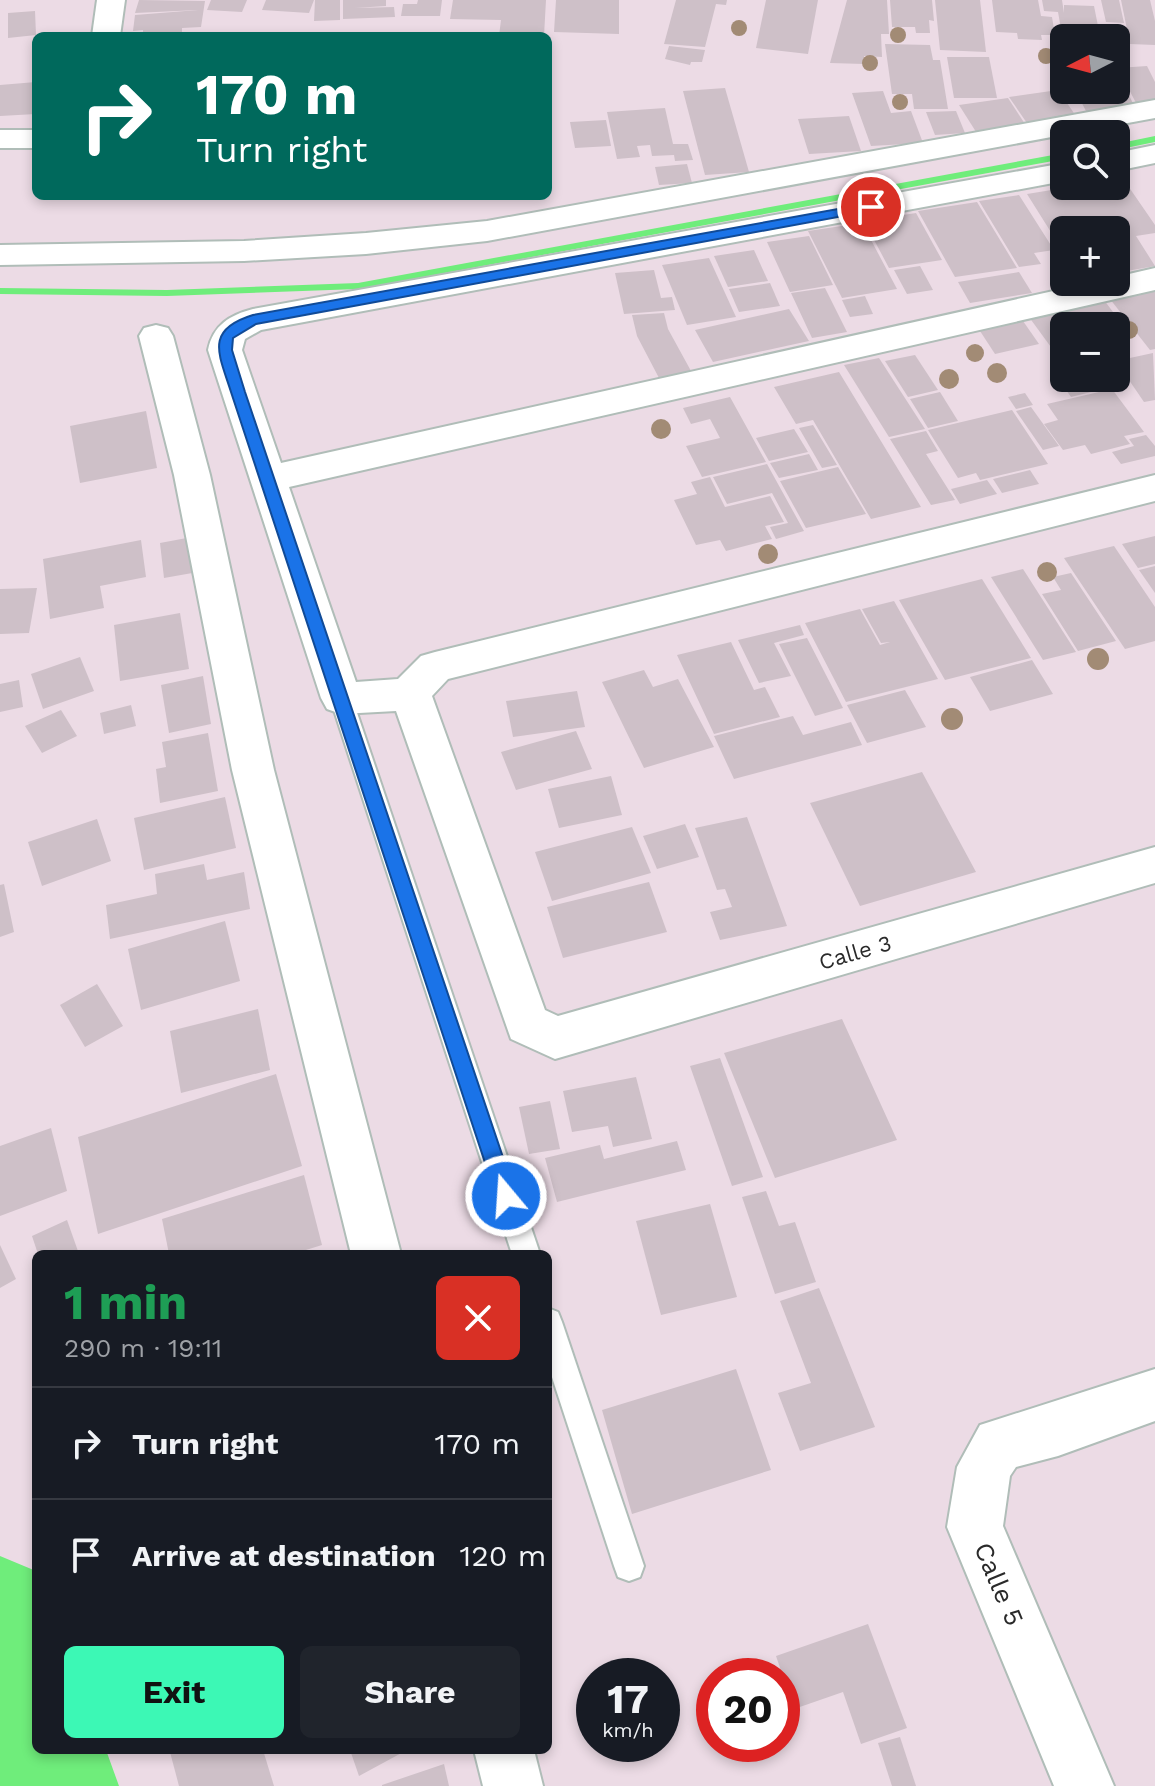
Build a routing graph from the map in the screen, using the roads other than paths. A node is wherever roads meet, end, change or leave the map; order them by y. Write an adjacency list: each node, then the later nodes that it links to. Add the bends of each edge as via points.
1 (111, 0): 2 (street)
2 (107, 32)
3 (1155, 109): 9 (street, via 472,233 248,253)
4 (0, 139): 5 (street)
5 (32, 139)
6 (1155, 154): 7 (street)
7 (1130, 159)
8 (1050, 175): 12 (street, via 253,320 226,337 225,350)
9 (0, 255)
10 (1155, 279): 12 (street)
11 (156, 336): 17 (street, via 192,475 253,770)
12 (269, 479): 15 (street)
13 (1155, 488): 14 (street, via 435,667)
14 (410, 692): 15 (street); 16 (street, Calle 3, via 527,1024 555,1038)
15 (341, 698): 18 (lane)
16 (1155, 865)
17 (375, 1250)
18 (525, 1250)
19 (552, 1334): 21 (lane)
20 (1155, 1395): 24 (street, Calle 5, via 999,1444 984,1467 975,1527)
21 (629, 1566)
22 (505, 1754): 23 (street)
23 (513, 1786)
24 (1084, 1786)

